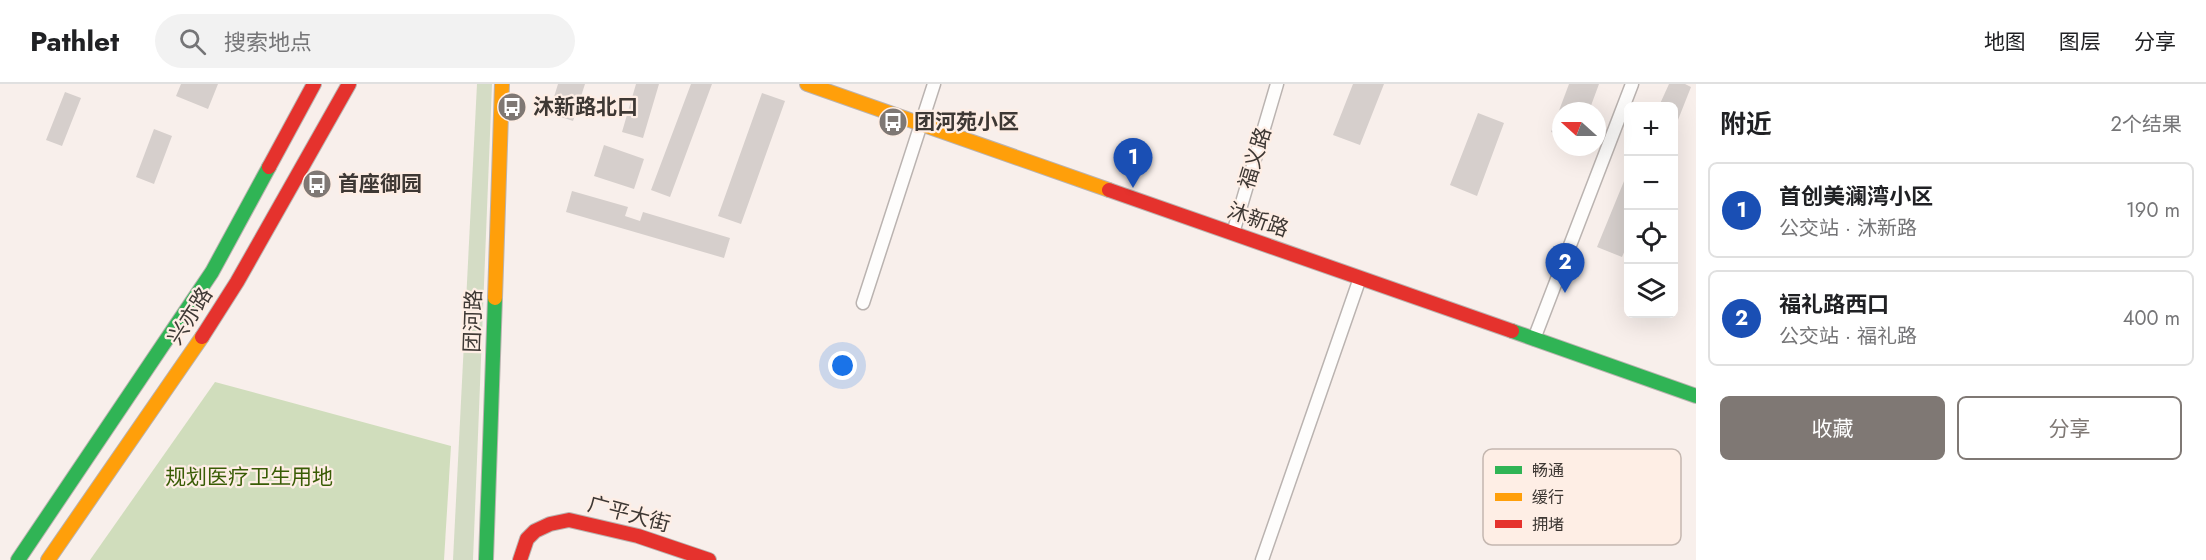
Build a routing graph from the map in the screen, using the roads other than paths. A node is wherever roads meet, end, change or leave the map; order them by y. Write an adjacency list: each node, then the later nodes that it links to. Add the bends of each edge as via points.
1 (314, 84): 14 (street, 兴亦路, via 212,272)
2 (349, 84): 15 (street, 兴亦路, via 237,282)
3 (502, 84): 16 (street, 团河路)
4 (807, 84): 8 (street, 沐新路)
5 (934, 84): 8 (street)
6 (1278, 84): 9 (street, 福义路)
7 (1632, 84): 12 (street)
8 (921, 124): 9 (street, 沐新路); 11 (street)
9 (1233, 233): 10 (street, 沐新路)
10 (1360, 278): 12 (street, 沐新路); 19 (street)
11 (863, 303)
12 (1534, 339): 13 (street, 沐新路)
13 (1696, 396)
14 (18, 560)
15 (48, 560)
16 (486, 560)
17 (520, 560): 18 (street, 广平大街, via 527,538 535,531 569,520 638,536)
18 (710, 560)
19 (1262, 560)

